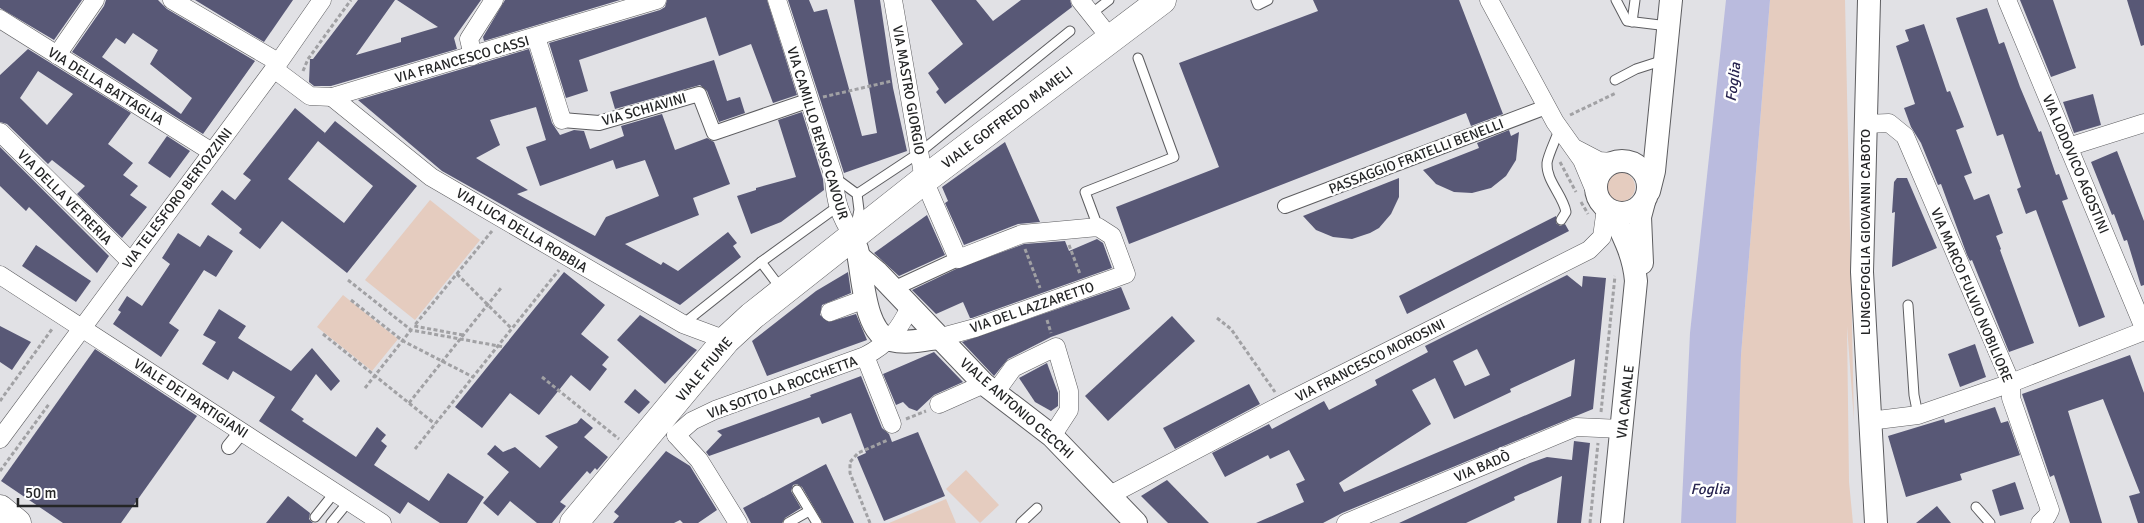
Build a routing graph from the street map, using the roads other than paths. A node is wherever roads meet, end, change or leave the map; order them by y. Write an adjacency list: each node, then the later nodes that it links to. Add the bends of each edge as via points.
1 (95, 0): 27 (street)
2 (172, 0): 31 (street, VIA FRANCESCO CASSI)
3 (322, 0): 31 (street, VIA TELESFORO BERTOZZINI)
4 (494, 0): 28 (street, via 469,39)
5 (599, 0): 20 (street)
6 (657, 0): 20 (street, VIA FRANCESCO CASSI)
7 (777, 0): 34 (street, VIA CAMILLO BENSO CAVOUR)
8 (893, 0): 46 (street, VIA MASTRO GIORGIO)
9 (1109, 0): 19 (lane)
10 (1162, 0): 26 (main road, VIALE GOFFREDO MAMELI)
11 (1256, 0): 12 (lane, via 1258,5)
12 (1268, 0)
13 (1490, 0): 35 (street)
14 (1616, 0): 22 (lane, via 1627,21)
15 (1635, 0): 22 (lane)
16 (1671, 0): 23 (street, VIA CANALE)
17 (1869, 0): 39 (street, LUNGOFOGLIA GIOVANNI CABOTO)
18 (2007, 0): 42 (street, VIA LODOVICO AGOSTINI)
19 (1086, 7): 26 (street)
20 (610, 14): 25 (street, VIA FRANCESCO CASSI)
21 (0, 19): 27 (street, VIA DELLA BATTAGLIA)
22 (1632, 22): 23 (lane)
23 (1668, 26): 30 (street, VIA CANALE)
24 (1070, 30): 46 (lane)
25 (536, 37): 28 (street, VIA FRANCESCO CASSI); 37 (street, VIA SCHIAVINI)
26 (1111, 39): 49 (main road, VIALE GOFFREDO MAMELI)
27 (57, 55): 45 (street, VIA DELLA BATTAGLIA)
28 (473, 56): 33 (street, VIA FRANCESCO CASSI)
29 (1138, 58): 56 (lane, via 1174,157 1085,192)
30 (1664, 60): 32 (lane); 36 (street, VIA CANALE)
31 (276, 66): 33 (street, VIA FRANCESCO CASSI, via 310,96); 45 (street, VIA TELESFORO BERTOZZINI)
32 (1615, 80)
33 (332, 97): 69 (street, VIA LUCA DELLA ROBBIA, via 432,176)
34 (810, 100): 37 (street, VIA SCHIAVINI, via 714,133 699,94 599,124); 48 (street, VIA CAMILLO BENSO CAVOUR)
35 (1546, 107): 40 (street); 53 (street, PASSAGGIO FRATELLI BENELLI)
36 (1658, 119): 47 (street, VIA CANALE, via 1652,139 1642,152); 51 (street, VIA CANALE, via 1654,171)
37 (562, 120)
38 (2144, 123): 42 (street)
39 (1865, 124): 76 (street, VIA MARCO FULVIO NOBILIORE, via 1889,123 1905,136); 80 (street, LUNGOFOGLIA GIOVANNI CABOTO, via 1862,272)
40 (1560, 130): 43 (street); 44 (lane)
41 (0, 132): 59 (street, VIA DELLA VETRERIA)
42 (2068, 147): 71 (street, VIA LODOVICO AGOSTINI)
43 (1574, 148): 44 (lane); 47 (street, via 1599,161); 52 (street)
44 (1553, 150): 55 (lane, via 1547,164 1564,202 1566,212)
45 (212, 152): 59 (street, VIA TELESFORO BERTOZZINI)
46 (919, 153): 49 (street, VIA MASTRO GIORGIO); 50 (lane)
47 (1620, 162): 51 (street, VIA CANALE, via 1641,168 1648,179); 52 (street, VIA CANALE, via 1601,171 1596,181)
48 (834, 177): 50 (lane); 54 (street, VIA CAMILLO BENSO CAVOUR)
49 (924, 180): 57 (main road, VIALE GOFFREDO MAMELI); 58 (street, VIA MASTRO GIORGIO)
50 (857, 194): 57 (lane)
51 (1647, 197): 52 (street, via 1637,210 1628,213); 62 (street, VIA CANALE, via 1640,217 1642,262)
52 (1604, 204): 62 (street, VIA CANALE, via 1629,247); 89 (street, VIA FRANCESCO MOROSINI, via 1602,237 1589,250)
53 (1285, 206)
54 (837, 207): 57 (street, VIA CAMILLO BENSO CAVOUR); 60 (lane)
55 (1561, 220)
56 (1098, 227): 58 (street, via 1020,235); 72 (street, VIA DEL LAZZARETTO, via 1112,236 1126,274 976,328)
57 (856, 246): 63 (street, VIALE ANTONIO CECCHI); 64 (main road, VIALE FIUME); 65 (street)
58 (958, 259): 63 (street)
59 (130, 261): 70 (street, VIA TELESFORO BERTOZZINI)
60 (761, 262): 64 (lane); 69 (lane)
61 (0, 275): 70 (street, VIALE DEI PARTIGIANI)
62 (1636, 281): 82 (street, VIA CANALE)
63 (893, 289): 67 (street, VIALE ANTONIO CECCHI)
64 (782, 291): 73 (main road, VIALE FIUME)
65 (866, 299): 68 (street); 74 (street, via 878,332)
66 (1908, 305): 79 (lane)
67 (910, 307): 72 (street, VIALE ANTONIO CECCHI); 74 (street)
68 (830, 312)
69 (683, 324): 73 (street, VIA LUCA DELLA ROBBIA)
70 (81, 328): 83 (street, VIALE DEI PARTIGIANI); 86 (street, VIA TELESFORO BERTOZZINI)
71 (2144, 330): 76 (street)
72 (938, 338): 74 (street, via 906,342); 77 (street, VIALE ANTONIO CECCHI)
73 (726, 340): 84 (main road, VIALE FIUME)
74 (889, 340): 75 (street, VIA SOTTO LA ROCCHETTA)
75 (865, 356): 81 (street); 84 (street, VIA SOTTO LA ROCCHETTA, via 715,410)
76 (2011, 384): 79 (street); 109 (street, VIA MARCO FULVIO NOBILIORE, via 2011,398 2050,510)
77 (990, 388): 78 (street); 85 (street, VIALE ANTONIO CECCHI); 85 (street, via 1013,368 1056,347 1069,391 1069,410)
78 (939, 404)
79 (1918, 415): 80 (street)
80 (1866, 421): 107 (street, LUNGOFOGLIA GIOVANNI CABOTO)
81 (892, 424)
82 (1622, 429): 105 (street, VIA BADÒ, via 1576,427); 106 (street, VIA CANALE)
83 (242, 431): 87 (street); 90 (street, VIALE DEI PARTIGIANI)
84 (665, 432): 99 (main road, VIALE FIUME, via 635,452); 100 (street, via 699,460)
85 (1052, 436): 89 (street, VIALE ANTONIO CECCHI)
86 (0, 439)
87 (229, 447)
88 (797, 490): 94 (lane)
89 (1110, 495): 104 (street, VIALE ANTONIO CECCHI)
90 (342, 497): 95 (lane); 97 (lane); 98 (street, VIALE DEI PARTIGIANI)
91 (1976, 507): 108 (lane)
92 (1037, 508): 103 (lane)
93 (0, 509): 96 (main road)
94 (809, 511): 101 (lane); 102 (lane)
95 (315, 517)
96 (17, 523)
97 (331, 523)
98 (382, 523)
99 (574, 523)
100 (738, 523)
101 (788, 523)
102 (816, 523)
103 (1021, 523)
104 (1136, 523)
105 (1346, 523)
106 (1612, 523)
107 (1876, 523)
108 (1990, 523)
109 (2040, 523)

